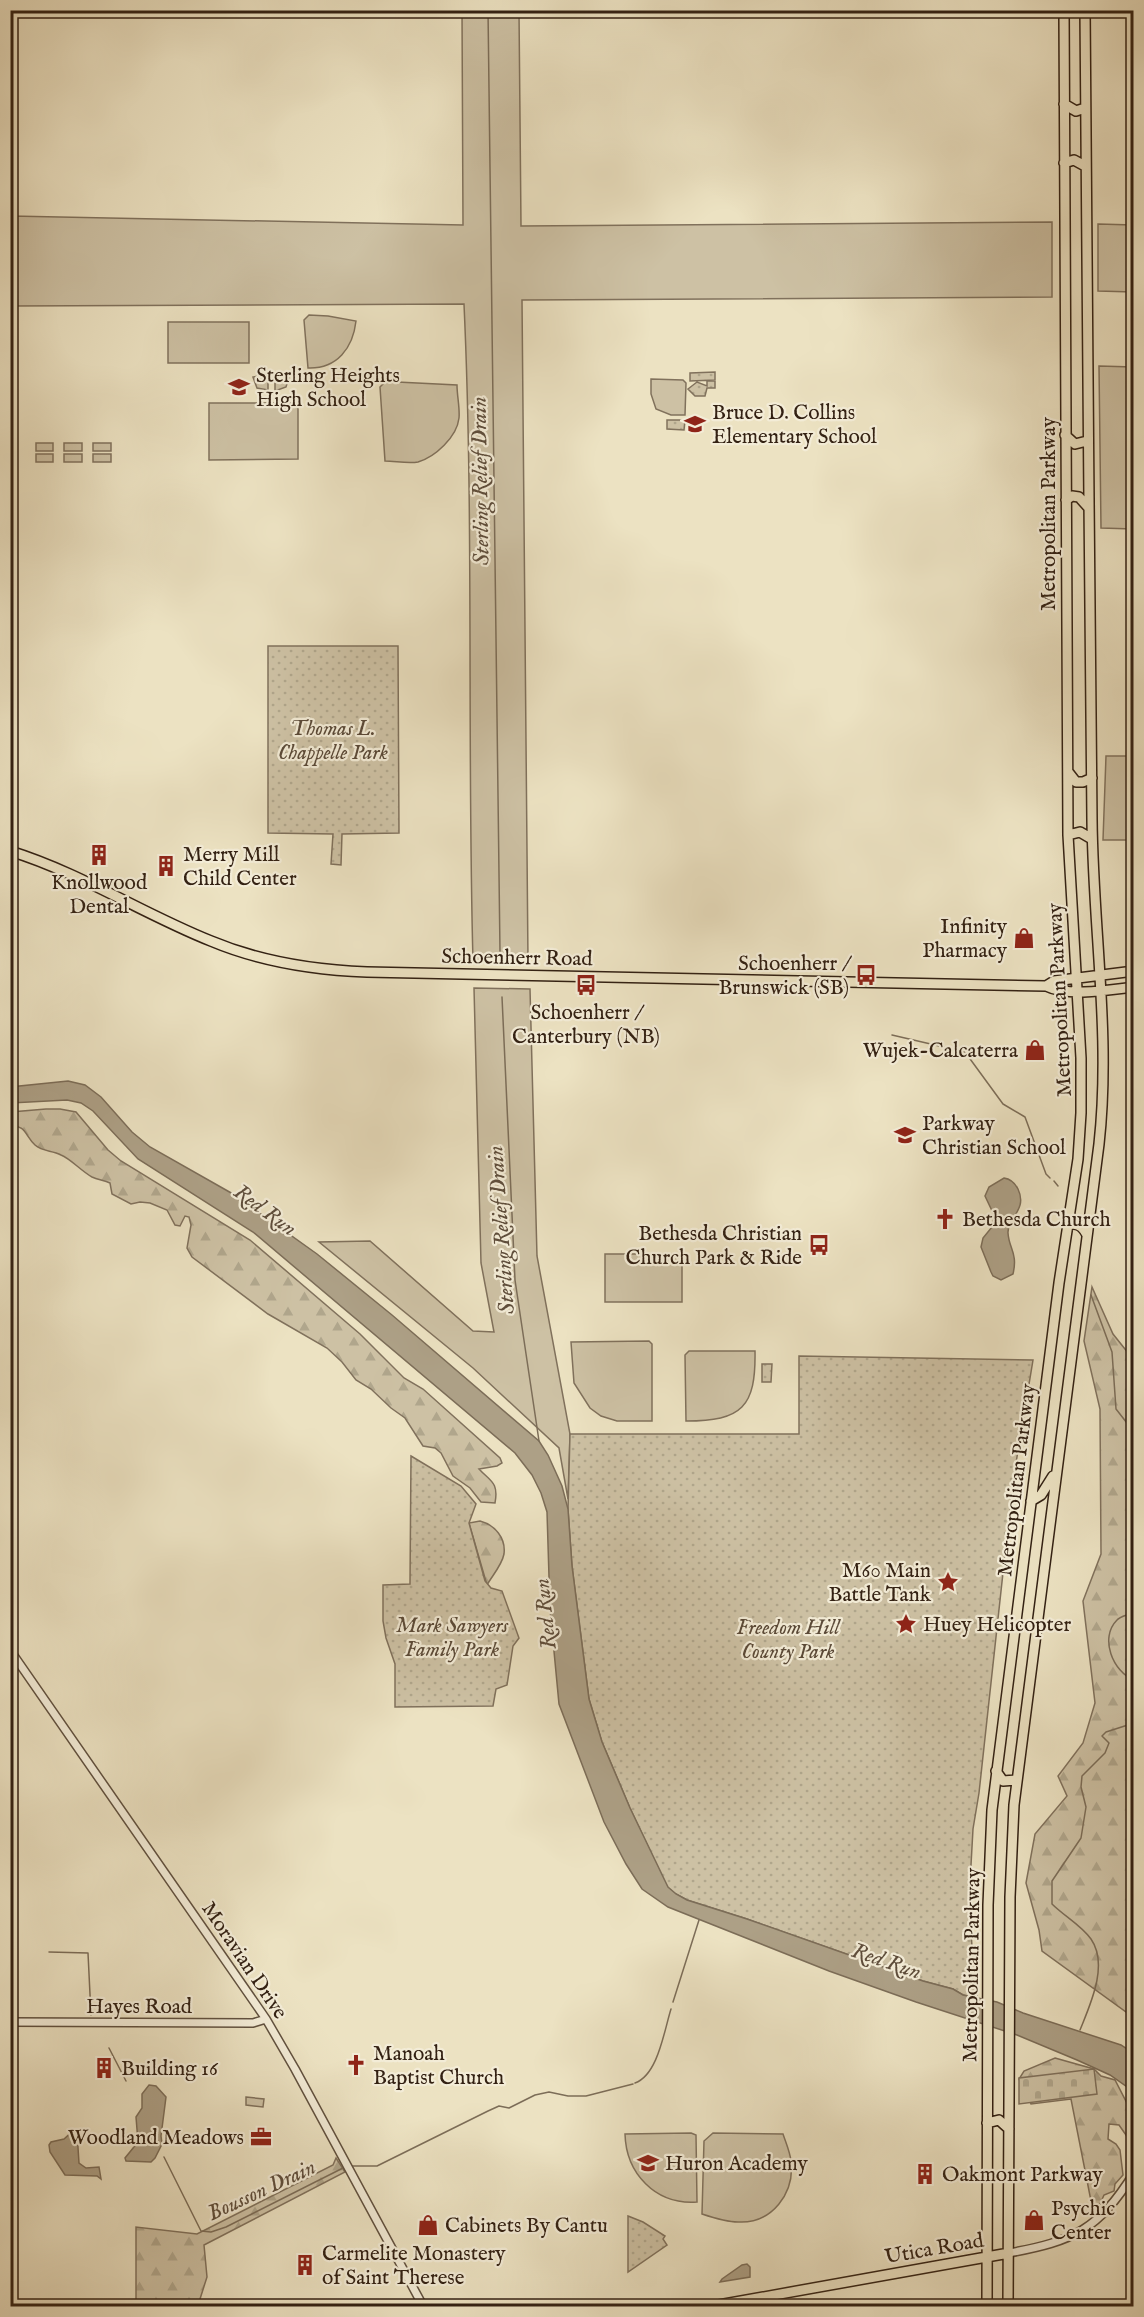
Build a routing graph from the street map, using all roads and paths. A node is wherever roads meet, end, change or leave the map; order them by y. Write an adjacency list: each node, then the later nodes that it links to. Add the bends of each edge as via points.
1 (1064, 10): 3 (main road, Metropolitan Parkway)
2 (1085, 10): 4 (main road, Metropolitan Parkway)
3 (1064, 104): 4 (main road, via 1076,111); 5 (main road, Metropolitan Parkway)
4 (1086, 108): 6 (main road, Metropolitan Parkway)
5 (1064, 163): 6 (main road, via 1074,160); 7 (main road, Metropolitan Parkway)
6 (1085, 166): 8 (main road, Metropolitan Parkway)
7 (1065, 435): 8 (main road, via 1075,444); 9 (main road, Metropolitan Parkway)
8 (1087, 441): 10 (main road, Metropolitan Parkway)
9 (1066, 500): 10 (main road, via 1079,497); 11 (main road, Metropolitan Parkway)
10 (1088, 507): 12 (main road, Metropolitan Parkway)
11 (1068, 771): 12 (main road, via 1076,782); 13 (main road, Metropolitan Parkway)
12 (1092, 778): 14 (main road, Metropolitan Parkway)
13 (1068, 835): 14 (main road, via 1080,832); 20 (main road, Metropolitan Parkway)
14 (1092, 839): 16 (main road, Metropolitan Parkway)
15 (10, 851): 21 (main road, Schoenherr Road, via 60,870 213,942 265,959 315,969)
16 (1099, 956): 18 (main road, via 1108,967); 19 (main road, Metropolitan Parkway)
17 (1134, 971): 18 (main road, Schoenherr Road)
18 (1123, 973): 19 (main road, Schoenherr Road)
19 (1100, 977): 20 (main road, Schoenherr Road); 23 (main road, Metropolitan Parkway)
20 (1076, 979): 21 (main road, Schoenherr Road, via 1054,981); 24 (main road, Metropolitan Parkway)
21 (1046, 986): 24 (main road, Schoenherr Road)
22 (1134, 987): 23 (main road, Schoenherr Road)
23 (1101, 990): 24 (main road, Schoenherr Road); 26 (main road, Metropolitan Parkway, via 1104,1067)
24 (1077, 991): 25 (main road, Metropolitan Parkway, via 1082,1070)
25 (1080, 1138): 26 (main road, via 1088,1146); 27 (main road, Metropolitan Parkway)
26 (1099, 1144): 28 (main road, Metropolitan Parkway)
27 (1068, 1225): 28 (main road, via 1080,1225); 30 (main road, Metropolitan Parkway)
28 (1087, 1235): 29 (main road, Metropolitan Parkway)
29 (1056, 1468): 30 (main road, via 1041,1495); 33 (main road, Metropolitan Parkway)
30 (1031, 1501): 32 (main road, Metropolitan Parkway)
31 (10, 1650): 34 (street, Moravian Drive)
32 (996, 1771): 33 (main road, via 1003,1781); 36 (main road, Metropolitan Parkway, via 989,1870)
33 (1016, 1780): 37 (main road, Metropolitan Parkway, via 1010,1867)
34 (266, 2019): 35 (street, Hayes Road, via 253,2023); 41 (street, Moravian Drive)
35 (10, 2022)
36 (987, 2123): 37 (main road, via 999,2120); 40 (main road, Metropolitan Parkway)
37 (1009, 2129): 39 (main road, Metropolitan Parkway)
38 (1134, 2173): 39 (street, Utica Road, via 1108,2210 1080,2232 1059,2242)
39 (1009, 2253): 40 (main road, Utica Road); 44 (main road, Metropolitan Parkway)
40 (988, 2257): 42 (main road, Utica Road); 43 (main road, Metropolitan Parkway)
41 (423, 2307)
42 (713, 2307)
43 (987, 2307)
44 (1008, 2307)

